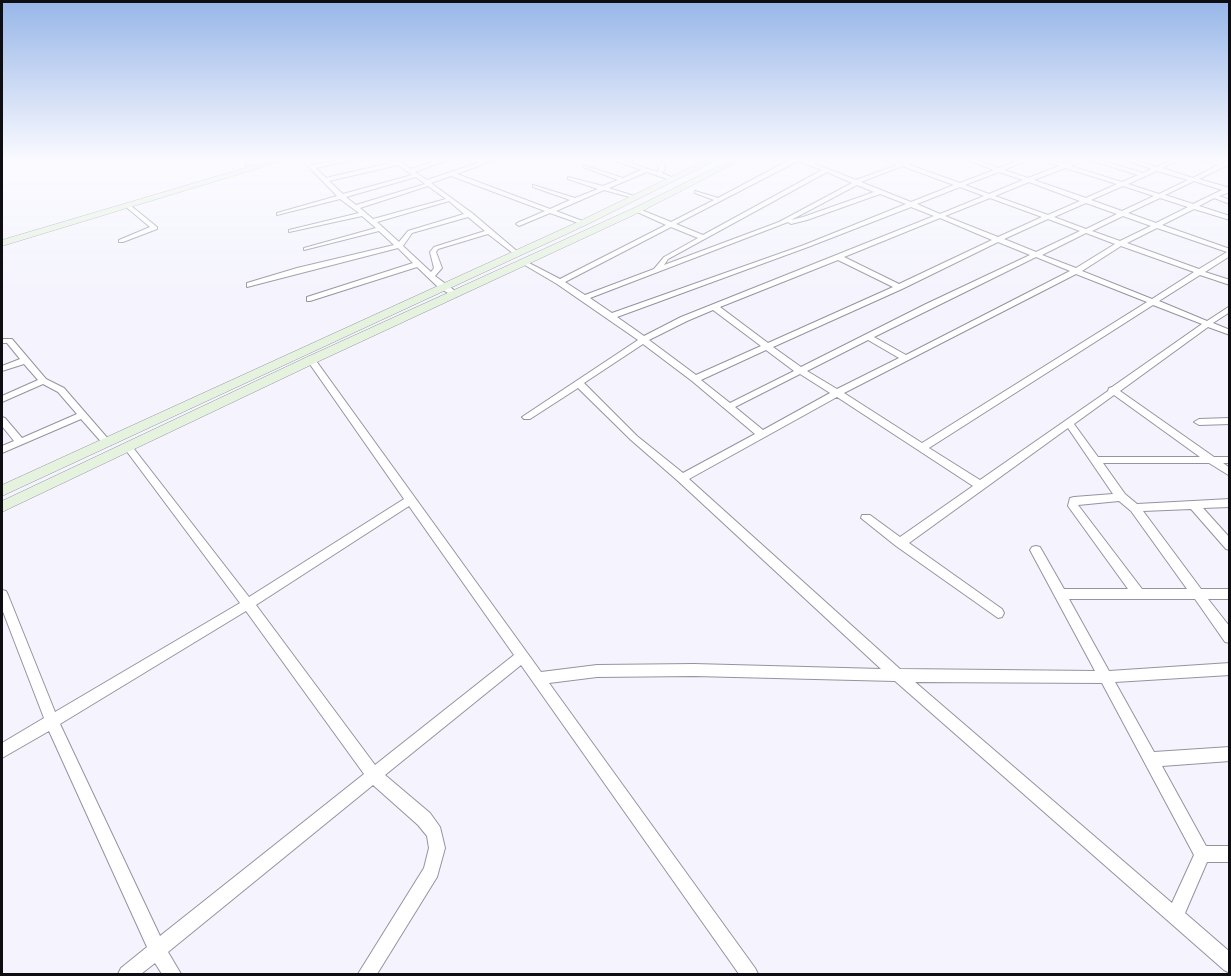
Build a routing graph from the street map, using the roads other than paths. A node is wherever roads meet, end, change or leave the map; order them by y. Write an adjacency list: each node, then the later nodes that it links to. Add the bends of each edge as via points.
1 (114, 204): 44 (main road)
2 (136, 204): 23 (main road)
3 (315, 204): 28 (street)
4 (352, 204): 25 (street)
5 (367, 204): 25 (street)
6 (434, 204): 34 (street)
7 (457, 204): 30 (street)
8 (529, 204): 26 (street)
9 (567, 204): 26 (street)
10 (636, 204): 35 (main road); 38 (street); 56 (main road)
11 (712, 204): 38 (street)
12 (766, 204): 45 (street)
13 (818, 204): 36 (street)
14 (847, 204): 36 (street)
15 (911, 204): 31 (street); 73 (street)
16 (972, 204): 31 (street)
17 (1009, 204): 32 (street)
18 (1078, 204): 32 (street)
19 (1096, 204): 27 (street)
20 (1143, 204): 27 (street)
21 (1183, 204): 24 (street)
22 (1196, 204): 24 (street)
23 (128, 206): 47 (street, via 156,228); 48 (main road)
24 (1191, 206): 33 (street); 39 (street)
25 (357, 207): 29 (street)
26 (549, 211): 35 (street); 37 (street)
27 (1123, 213): 39 (street); 43 (street)
28 (279, 214)
29 (364, 214): 34 (street); 41 (street)
30 (470, 214): 42 (street); 50 (street, via 410,232)
31 (942, 217): 46 (street); 55 (street)
32 (1046, 218): 43 (street); 46 (street)
33 (1230, 218)
34 (372, 220): 40 (street)
35 (583, 223): 53 (main road)
36 (781, 223): 58 (street)
37 (519, 224)
38 (673, 225): 45 (street); 62 (street)
39 (1160, 226): 49 (street); 52 (street)
40 (381, 229): 50 (street); 51 (street)
41 (291, 231)
42 (490, 231): 53 (street); 61 (street, via 436,248 438,268)
43 (1084, 231): 49 (street); 54 (street)
44 (2, 238)
45 (703, 238): 58 (street, via 666,258)
46 (999, 239): 54 (street); 66 (street)
47 (121, 242)
48 (2, 243)
49 (1120, 244): 59 (street); 60 (street)
50 (399, 246): 57 (street); 64 (street)
51 (306, 249)
52 (1230, 252): 60 (street)
53 (516, 253): 65 (main road)
54 (1036, 255): 59 (street); 76 (street)
55 (838, 257): 66 (street); 71 (street)
56 (525, 263): 62 (street); 67 (main road)
57 (418, 264): 61 (street); 69 (street)
58 (657, 270): 68 (street)
59 (1076, 271): 70 (street); 80 (street)
60 (1200, 273): 63 (street); 70 (street)
61 (431, 276): 65 (street)
62 (560, 282): 68 (street)
63 (1230, 283)
64 (250, 285)
65 (442, 286): 67 (street); 100 (main road)
66 (899, 287): 79 (street)
67 (455, 295): 82 (main road)
68 (584, 298): 73 (street)
69 (310, 299)
70 (1154, 302): 74 (street); 102 (street)
71 (714, 307): 78 (street); 79 (street)
72 (1230, 309): 74 (street)
73 (611, 316): 78 (street)
74 (1209, 324): 75 (street); 88 (street)
75 (1230, 333)
76 (868, 337): 80 (street); 84 (street)
77 (2, 340): 81 (street, via 9,341)
78 (643, 340): 85 (street); 87 (street)
79 (769, 347): 84 (street); 85 (street)
80 (904, 357): 89 (street)
81 (25, 360): 83 (street); 86 (street)
82 (311, 360): 101 (main road); 112 (street)
83 (2, 369)
84 (799, 370): 89 (street); 91 (street)
85 (694, 379): 91 (street)
86 (43, 381): 90 (street); 92 (street, via 62,390)
87 (579, 384): 93 (street); 108 (street)
88 (1112, 390): 96 (street); 105 (street)
89 (837, 393): 98 (street); 102 (street)
90 (2, 399)
91 (729, 407): 98 (street)
92 (83, 415): 99 (street); 100 (street)
93 (527, 417)
94 (2, 420): 99 (street)
95 (1230, 421): 97 (street)
96 (1068, 422): 104 (street); 109 (street)
97 (1199, 422)
98 (763, 435): 108 (street)
99 (20, 442): 103 (street)
100 (107, 443): 110 (main road)
101 (128, 447): 115 (main road); 126 (street)
102 (921, 448): 109 (street)
103 (2, 450)
104 (1094, 460): 105 (street); 111 (street)
105 (1211, 460): 106 (street); 107 (street)
106 (1230, 460)
107 (1230, 473)
108 (682, 478): 131 (street)
109 (980, 485): 118 (street)
110 (2, 491)
111 (1121, 497): 116 (street); 121 (street, via 1074,501 1072,506)
112 (411, 500): 126 (street); 129 (street)
113 (1230, 502): 114 (street)
114 (1194, 505): 116 (street); 119 (street)
115 (2, 507)
116 (1135, 508): 123 (street)
117 (866, 518): 118 (street)
118 (900, 543): 127 (street)
119 (1230, 546)
120 (1036, 550): 122 (street)
121 (1138, 593): 122 (street); 123 (street)
122 (1062, 594): 132 (street)
123 (1196, 594): 124 (street); 128 (street)
124 (1230, 594)
125 (2, 595): 134 (street)
126 (248, 604): 134 (street); 138 (street)
127 (998, 613)
128 (1230, 638)
129 (522, 656): 133 (street); 138 (street)
130 (1230, 669): 132 (street)
131 (896, 674): 132 (street); 133 (street, via 597,671); 141 (street)
132 (1103, 676): 137 (street)
133 (538, 678): 147 (street)
134 (52, 721): 135 (street); 142 (street)
135 (2, 751)
136 (1230, 754): 137 (street)
137 (1150, 760): 139 (street)
138 (373, 775): 142 (street); 146 (street, via 424,819 434,832 437,848 431,871)
139 (1202, 854): 140 (street); 141 (street)
140 (1230, 854)
141 (1175, 916): 143 (street)
142 (157, 950): 144 (street); 145 (street)
143 (1230, 964)
144 (127, 975)
145 (172, 975)
146 (367, 975)
147 (749, 975)

